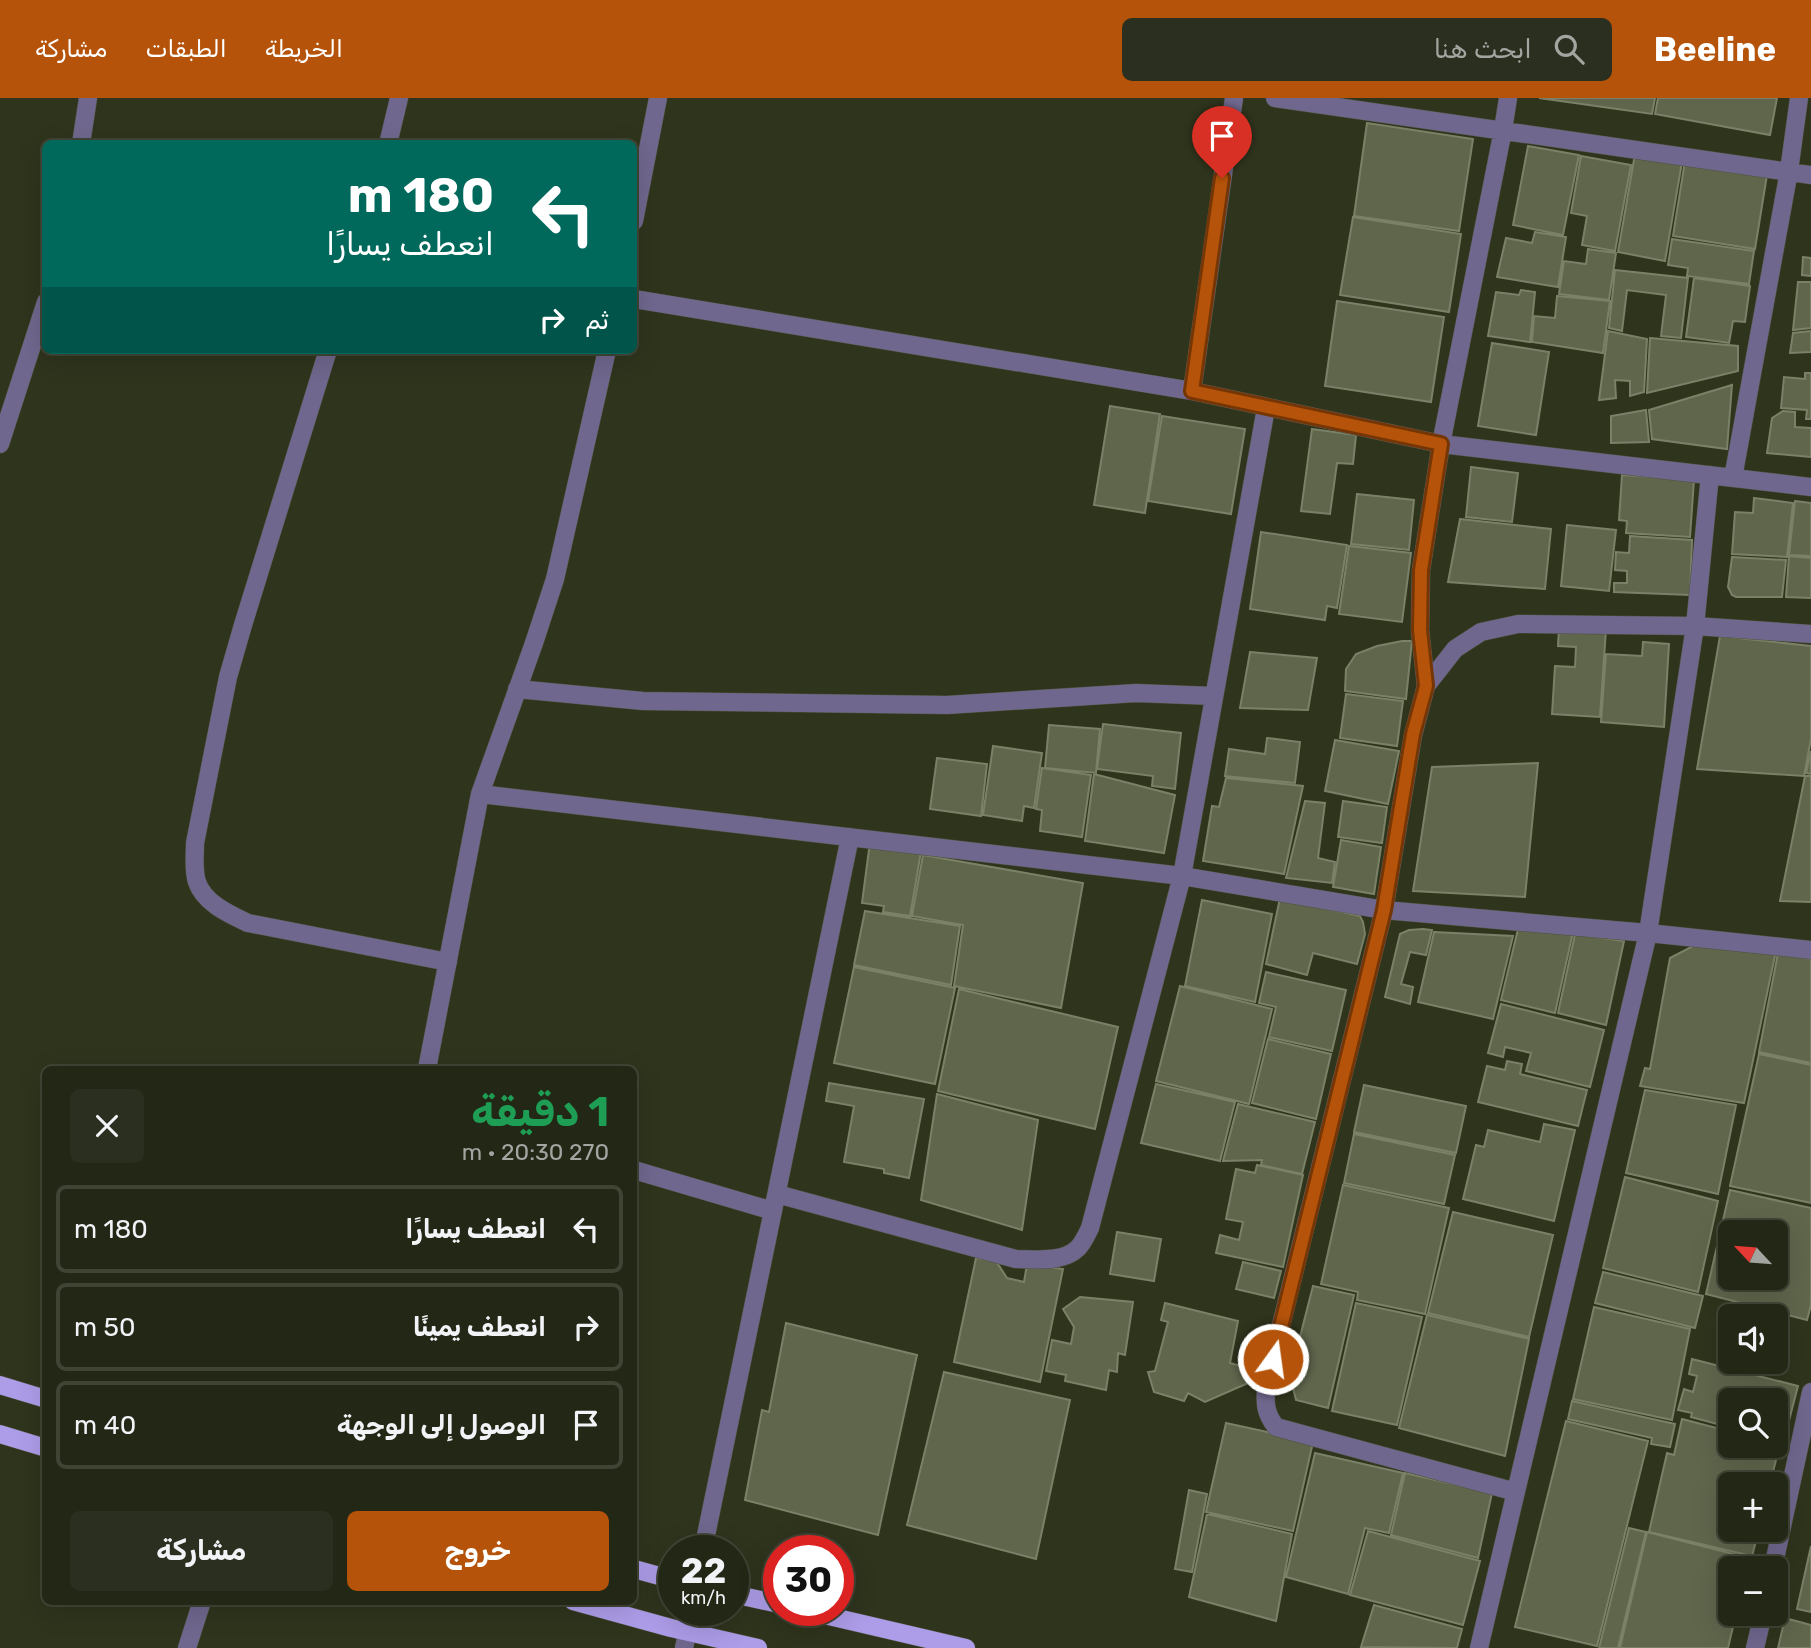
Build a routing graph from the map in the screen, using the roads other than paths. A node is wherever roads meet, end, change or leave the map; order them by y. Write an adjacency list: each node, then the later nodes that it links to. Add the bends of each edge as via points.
1 (88, 98): 9 (street)
2 (399, 98): 10 (street)
3 (658, 98): 13 (street)
4 (1234, 98): 18 (street)
5 (1275, 98): 8 (street)
6 (1508, 98): 8 (street)
7 (1799, 98): 11 (street)
8 (1503, 130): 11 (street); 21 (street)
9 (82, 140)
10 (389, 140)
11 (1789, 171): 12 (street); 23 (street)
12 (1811, 174)
13 (637, 205)
14 (637, 299): 18 (street)
15 (42, 314): 20 (street)
16 (327, 354): 36 (street, via 228,677 195,843 197,884 209,900 248,923)
17 (606, 354): 28 (street, via 555,579)
18 (1192, 391): 19 (street)
19 (1266, 408): 21 (street); 29 (street)
20 (0, 444)
21 (1441, 444): 22 (street); 27 (street, via 1421,570 1420,630)
22 (1710, 475): 23 (street); 25 (street)
23 (1733, 478): 24 (street)
24 (1811, 487)
25 (1695, 626): 26 (street); 27 (street, via 1518,624 1481,632 1455,649); 34 (street)
26 (1811, 634)
27 (1426, 686): 33 (street, via 1413,734)
28 (517, 689): 29 (street, via 643,701 947,705 1136,692); 30 (street)
29 (1213, 696): 32 (street)
30 (480, 794): 31 (street); 36 (street)
31 (850, 837): 32 (street); 39 (street)
32 (1182, 876): 33 (street); 39 (street, via 1090,1228 1079,1247 1064,1256 1016,1259)
33 (1384, 910): 34 (street); 45 (street, via 1266,1386 1268,1417 1276,1427)
34 (1648, 933): 35 (street); 45 (street)
35 (1811, 950)
36 (448, 962): 37 (street)
37 (429, 1066)
38 (637, 1171): 39 (street)
39 (775, 1202): 46 (street)
40 (0, 1385): 42 (main road)
41 (1811, 1392): 47 (street)
42 (42, 1398)
43 (0, 1434): 44 (main road)
44 (42, 1447)
45 (1516, 1492): 58 (street)
46 (706, 1535)
47 (1776, 1556)
48 (637, 1570): 49 (main road)
49 (658, 1576)
50 (201, 1605): 55 (street)
51 (585, 1605): 54 (main road)
52 (854, 1622): 57 (main road)
53 (1760, 1626): 59 (street)
54 (686, 1640): 56 (main road)
55 (187, 1648)
56 (758, 1648)
57 (966, 1648)
58 (1479, 1648)
59 (1755, 1648)

